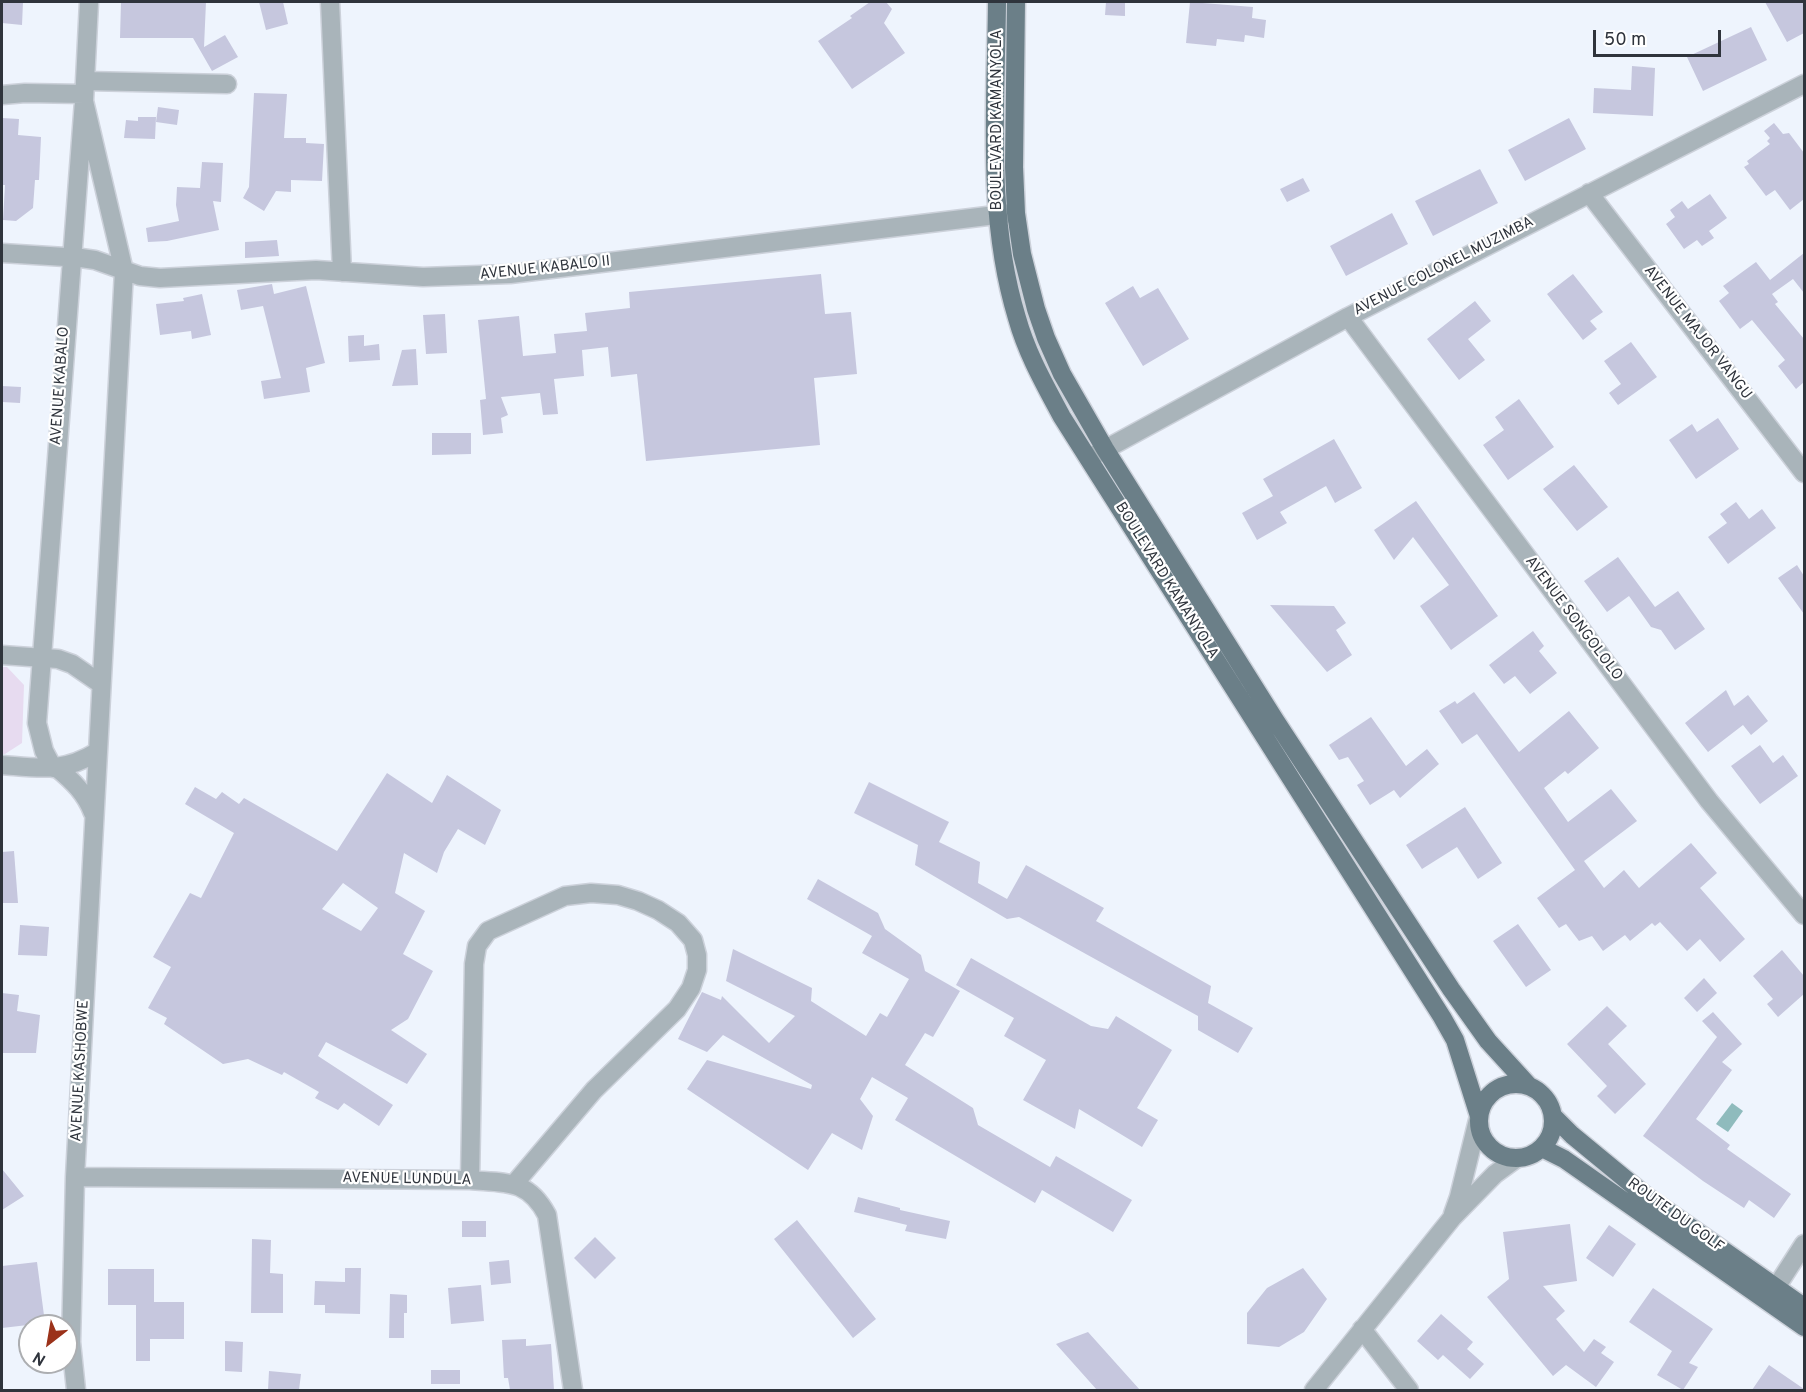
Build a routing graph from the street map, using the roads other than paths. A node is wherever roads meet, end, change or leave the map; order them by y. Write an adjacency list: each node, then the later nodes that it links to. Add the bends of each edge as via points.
1 (89, 2): 7 (street, AVENUE KABALO)
2 (330, 2): 14 (street)
3 (998, 2): 10 (main road, BOULEVARD KAMANYOLA, via 996,134)
4 (1016, 2): 10 (main road, BOULEVARD KAMANYOLA, via 1014,167)
5 (227, 84): 7 (street)
6 (1804, 84): 9 (street, AVENUE COLONEL MUZIMBA)
7 (84, 92): 8 (street); 12 (street, AVENUE KABALO); 13 (street)
8 (2, 94)
9 (1589, 193): 15 (street, AVENUE COLONEL MUZIMBA); 18 (street, AVENUE MAJOR VANGU)
10 (1007, 214): 14 (street, AVENUE KABALO II, via 510,274 423,277); 16 (main road, BOULEVARD KAMANYOLA, via 1046,338); 17 (main road, BOULEVARD KAMANYOLA, via 1009,286 1027,350)
11 (2, 253): 12 (street, AVENUE KABALO II)
12 (71, 257): 13 (street, AVENUE KABALO II); 20 (street, AVENUE KABALO)
13 (124, 271): 14 (street, AVENUE KABALO II, via 160,278 305,271); 21 (street)
14 (342, 273)
15 (1348, 317): 16 (street, AVENUE COLONEL MUZIMBA); 28 (street, AVENUE SONGOLOLO, via 1709,801)
16 (1104, 449): 17 (street, AVENUE COLONEL MUZIMBA); 25 (main road, BOULEVARD KAMANYOLA)
17 (1088, 459): 26 (main road, BOULEVARD KAMANYOLA)
18 (1804, 473)
19 (2, 655): 20 (street)
20 (42, 657): 21 (street, via 72,664); 24 (street, AVENUE KABALO, via 37,723 44,751)
21 (100, 684): 22 (street)
22 (97, 752): 24 (street, via 75,764); 27 (street, AVENUE KASHOBWE)
23 (2, 765): 24 (street)
24 (55, 768): 27 (street, via 81,792)
25 (1324, 794): 26 (main road); 29 (main road, BOULEVARD KAMANYOLA, via 1476,1025)
26 (1308, 805): 31 (main road, BOULEVARD KAMANYOLA, via 1455,1040)
27 (94, 816): 34 (street, AVENUE KASHOBWE)
28 (1804, 915)
29 (1528, 1086): 30 (main road, via 1545,1097); 31 (main road, via 1514,1084 1493,1091)
30 (1553, 1116): 32 (main road, via 1551,1136); 39 (main road, ROUTE DU GOLF, via 1646,1197)
31 (1479, 1118): 33 (main road, via 1488,1146); 37 (street)
32 (1542, 1148): 33 (main road); 39 (main road)
33 (1517, 1158): 37 (street, via 1495,1174)
34 (75, 1177): 35 (street, AVENUE LUNDULA); 42 (street, AVENUE KASHOBWE, via 71,1342)
35 (470, 1180): 36 (street, AVENUE LUNDULA); 36 (street, via 477,946 488,931 565,896 591,893 638,901 678,923 693,940 697,970 691,988 677,1009 594,1090)
36 (514, 1184): 43 (street, AVENUE LUNDULA, via 529,1191 547,1215)
37 (1452, 1218): 41 (street)
38 (1804, 1244): 39 (street)
39 (1771, 1294): 40 (main road, ROUTE DU GOLF)
40 (1801, 1311)
41 (1362, 1329): 44 (street); 45 (street)
42 (76, 1390)
43 (573, 1390)
44 (1314, 1390)
45 (1409, 1390)

